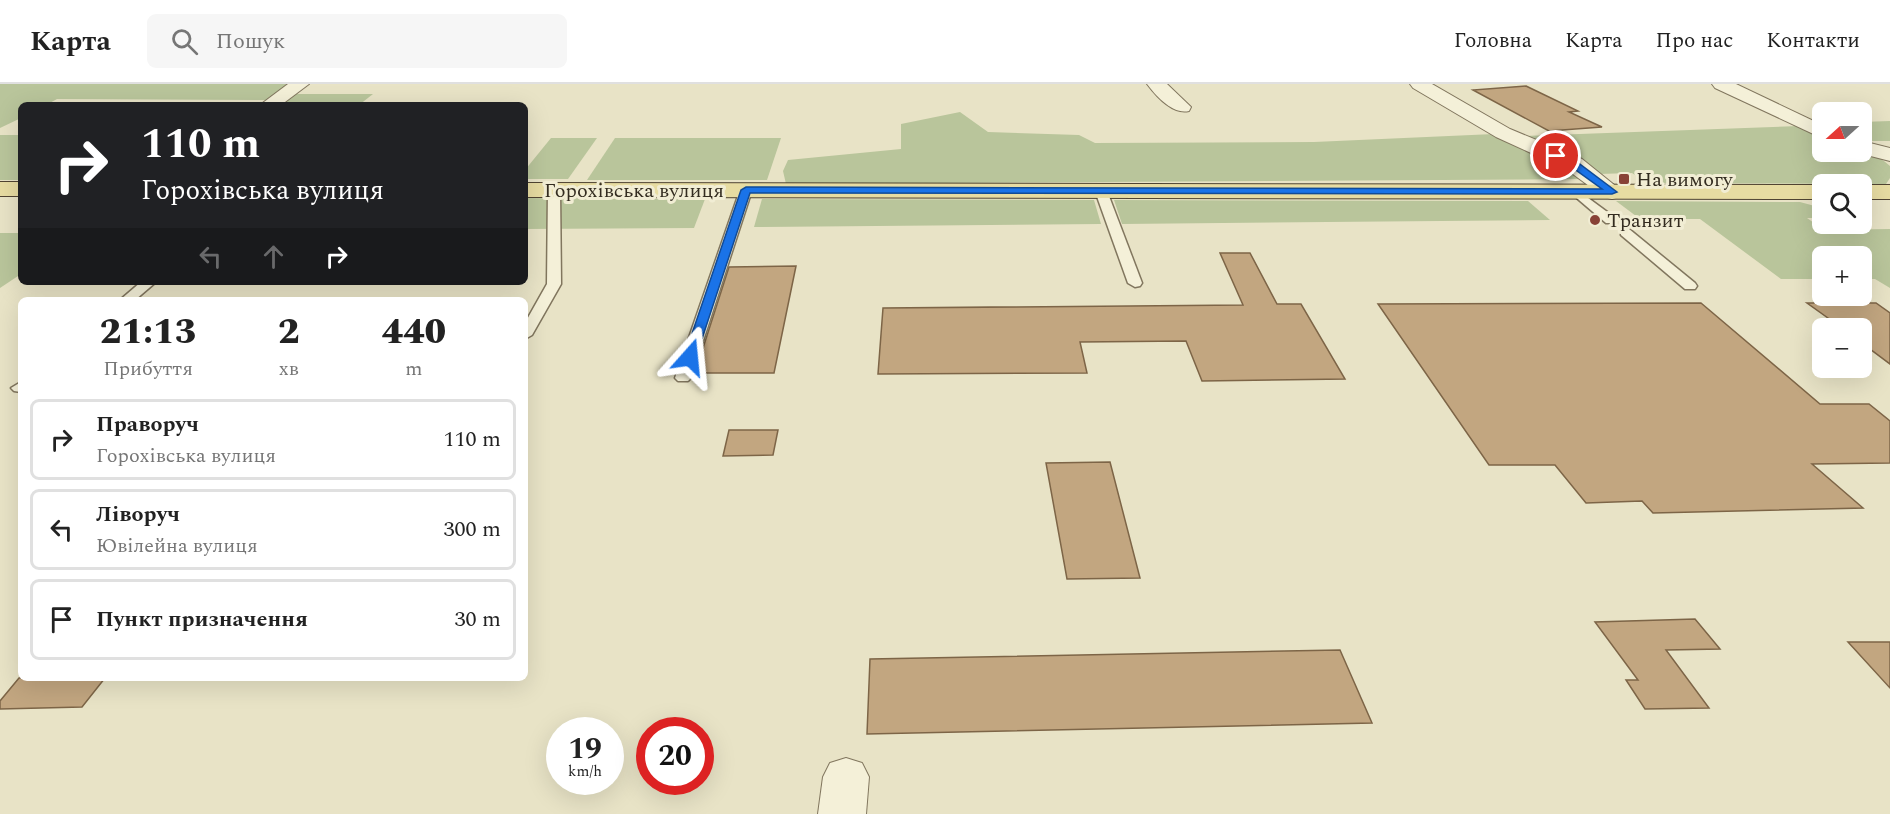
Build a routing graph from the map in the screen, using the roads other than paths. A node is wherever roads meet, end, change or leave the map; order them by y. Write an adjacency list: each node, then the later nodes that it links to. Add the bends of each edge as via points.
1 (300, 84): 5 (street)
2 (1156, 84): 6 (street)
3 (1419, 84): 17 (street, via 1503,133 1574,164)
4 (1721, 84): 7 (street)
5 (273, 102)
6 (1182, 107)
7 (1812, 127)
8 (1872, 150): 9 (street)
9 (1890, 155)
10 (0, 189): 11 (main road)
11 (18, 189)
12 (528, 190): 13 (main road, Горохівська вулиця)
13 (554, 190): 14 (main road, Горохівська вулиця); 27 (lane, via 554,284)
14 (746, 190): 15 (main road, Горохівська вулиця); 28 (lane)
15 (1101, 191): 16 (main road, Горохівська вулиця); 23 (lane)
16 (1576, 192): 17 (main road, Горохівська вулиця); 21 (lane)
17 (1612, 192): 18 (main road, Горохівська вулиця)
18 (1812, 192)
19 (1872, 192): 20 (main road)
20 (1890, 192)
21 (1610, 220)
22 (1625, 232): 25 (lane)
23 (1135, 283)
24 (144, 285): 26 (lane)
25 (1690, 286)
26 (130, 297)
27 (528, 330)
28 (683, 378)

